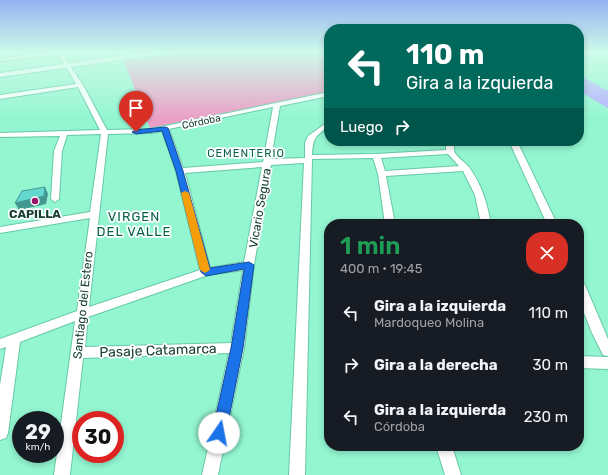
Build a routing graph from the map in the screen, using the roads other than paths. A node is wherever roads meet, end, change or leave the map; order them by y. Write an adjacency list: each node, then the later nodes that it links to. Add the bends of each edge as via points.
1 (12, 74): 3 (street)
2 (73, 74): 4 (street)
3 (0, 76)
4 (80, 85): 6 (street); 10 (street)
5 (324, 95): 7 (street, Córdoba)
6 (0, 97)
7 (277, 105): 9 (street, Córdoba); 18 (street, Vicario Segura)
8 (324, 127): 17 (street, via 312,136 309,143)
9 (165, 128): 10 (street, Córdoba); 20 (street)
10 (105, 133): 11 (street, Córdoba); 23 (street, Santiago del Estero)
11 (64, 134): 12 (street, Córdoba); 22 (street, via 58,151)
12 (0, 135)
13 (449, 146): 15 (street)
14 (515, 146): 26 (street)
15 (450, 152): 16 (street); 19 (street)
16 (376, 156): 17 (street); 21 (street)
17 (309, 158): 18 (street); 43 (street)
18 (268, 163): 20 (street); 28 (street, Vicario Segura)
19 (465, 168): 21 (street); 25 (street, via 481,196)
20 (180, 171): 29 (street)
21 (382, 174): 24 (street)
22 (55, 199)
23 (94, 214): 27 (street); 31 (street, Santiago del Estero)
24 (389, 219)
25 (485, 219)
26 (550, 219)
27 (0, 230)
28 (249, 265): 29 (street); 34 (street, Vicario Segura)
29 (206, 272): 31 (street)
30 (584, 298): 35 (street)
31 (82, 314): 32 (street); 36 (street, Santiago del Estero)
32 (14, 339): 33 (street); 39 (street)
33 (0, 344)
34 (237, 348): 36 (street, Pasaje Catamarca); 42 (street, Vicario Segura)
35 (608, 351)
36 (78, 353): 41 (street, Santiago del Estero)
37 (584, 362): 38 (street)
38 (608, 363)
39 (0, 433)
40 (446, 451): 44 (street)
41 (62, 475)
42 (210, 475)
43 (297, 475)
44 (453, 475)

